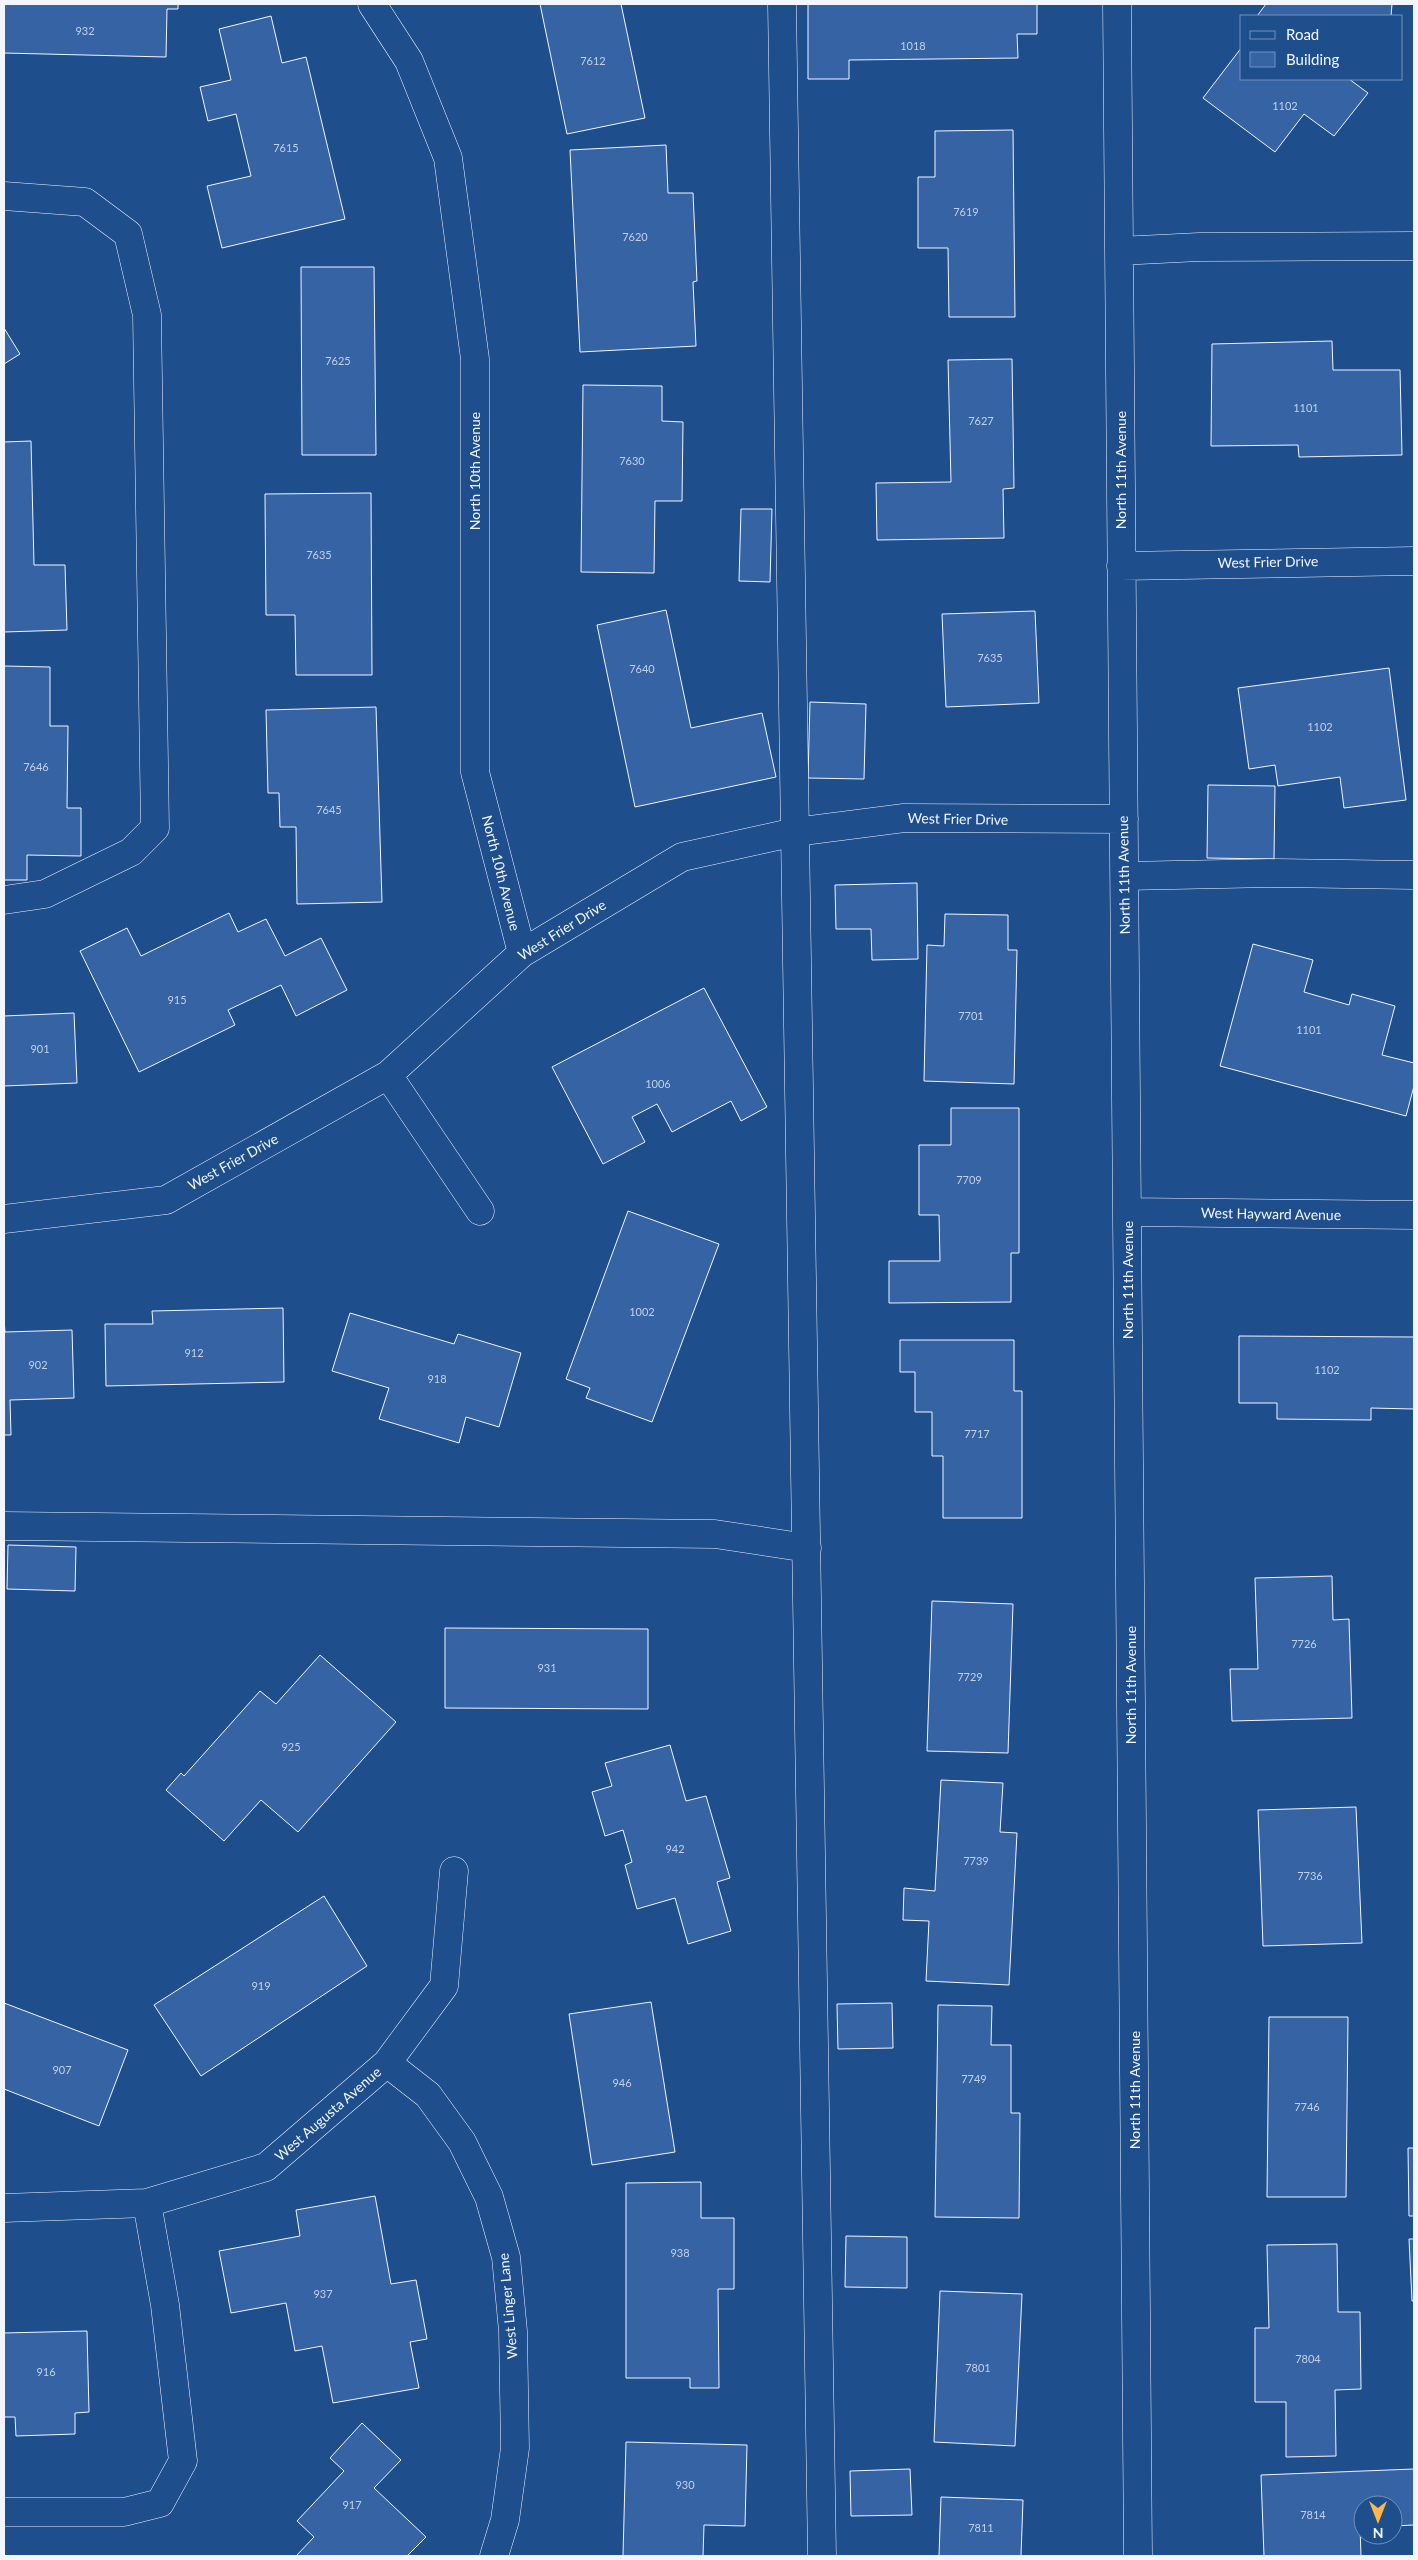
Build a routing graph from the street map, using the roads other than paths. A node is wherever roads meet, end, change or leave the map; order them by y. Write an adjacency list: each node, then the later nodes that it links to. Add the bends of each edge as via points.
1 (372, 4): 14 (street, North 10th Avenue, via 409,61 448,158 475,359 475,772)
2 (782, 4): 10 (street)
3 (1117, 4): 6 (street, North 11th Avenue)
4 (4, 196): 13 (street, via 86,202 128,234 147,315 155,828 131,852 45,894)
5 (1414, 246): 6 (street, via 1199,247)
6 (1119, 251): 8 (street, North 11th Avenue)
7 (1414, 561): 8 (street, West Frier Drive)
8 (1121, 566): 9 (street, North 11th Avenue)
9 (1124, 819): 10 (street, West Frier Drive, via 904,818); 12 (street, North 11th Avenue)
10 (795, 832): 14 (street, West Frier Drive, via 682,858); 21 (street)
11 (1414, 875): 12 (street)
12 (1125, 876): 17 (street, North 11th Avenue)
13 (4, 900)
14 (522, 953): 15 (street, West Frier Drive)
15 (388, 1075): 16 (street); 19 (street, West Frier Drive, via 166,1200)
16 (480, 1210)
17 (1128, 1212): 18 (street, West Hayward Avenue); 29 (street, North 11th Avenue)
18 (1414, 1215)
19 (4, 1219)
20 (4, 1526): 21 (street, via 715,1534)
21 (807, 1548): 28 (street)
22 (454, 1871): 23 (street, West Augusta Avenue, via 444,1986)
23 (387, 2063): 24 (street, West Augusta Avenue, via 266,2167); 27 (street, West Linger Lane, via 428,2095 462,2142 489,2197 506,2258 514,2331 515,2448 505,2520)
24 (147, 2203): 25 (street, West Augusta Avenue); 26 (street, via 165,2305 183,2461 160,2503 124,2512)
25 (4, 2208)
26 (4, 2512)
27 (494, 2556)
28 (822, 2556)
29 (1138, 2556)

